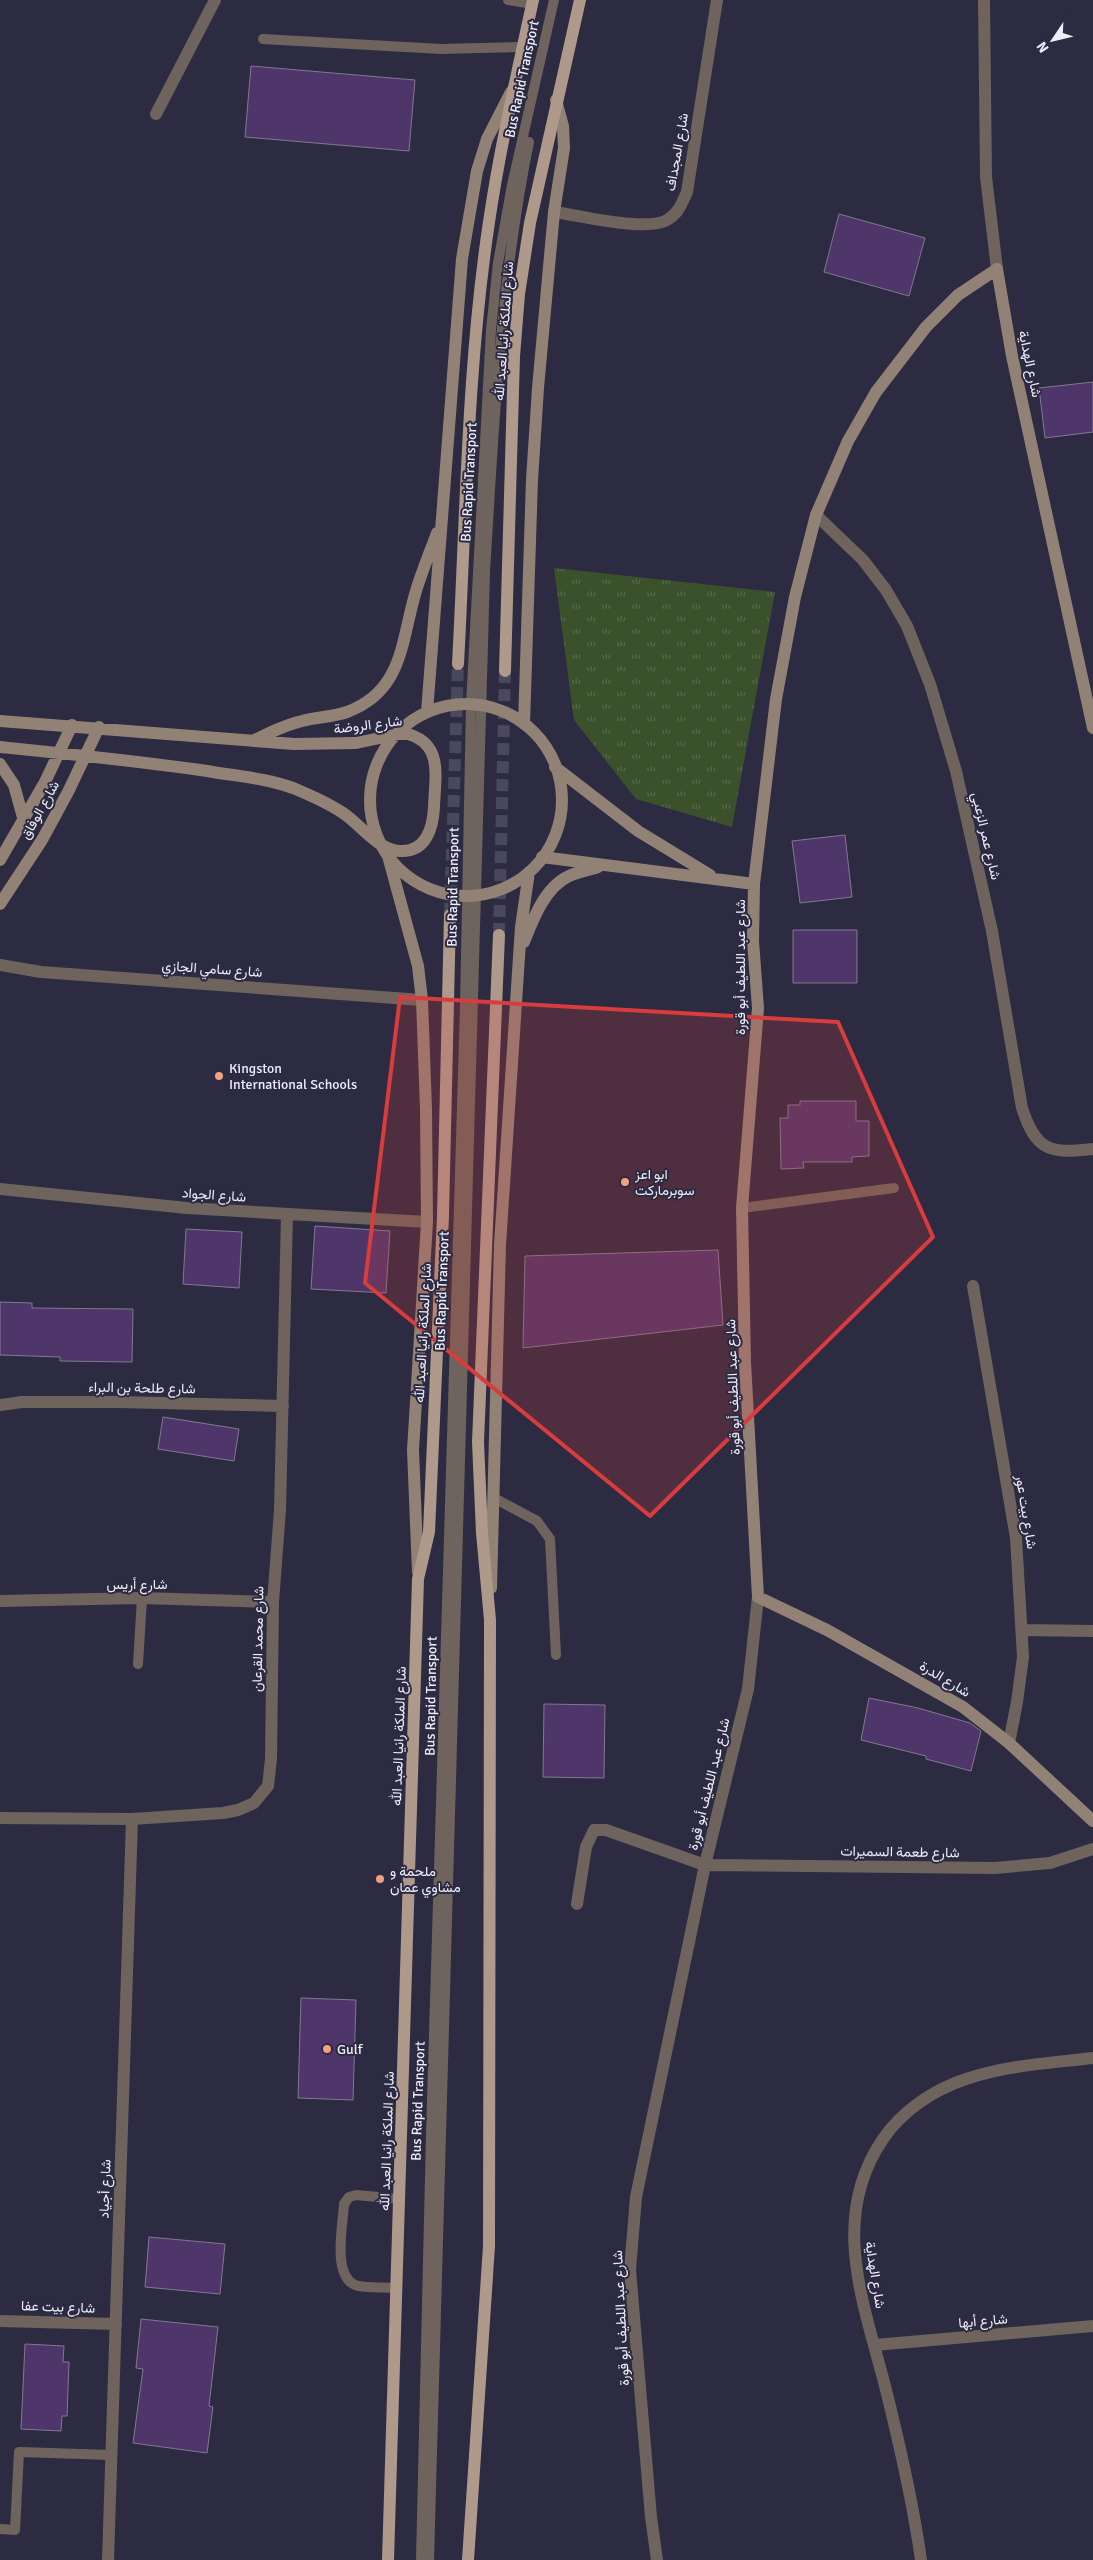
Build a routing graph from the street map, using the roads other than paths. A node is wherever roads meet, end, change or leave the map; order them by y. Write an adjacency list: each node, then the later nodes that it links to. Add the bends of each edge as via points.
1 (215, 0): 13 (street)
2 (508, 0): 8 (lane)
3 (554, 0): 20 (lane, Bus Rapid Transport, via 510,194 498,263 490,349)
4 (560, 0): 20 (lane, Bus Rapid Transport, via 518,197 503,304)
5 (580, 0): 12 (main road, شارع الملكة رانيا العبد الله)
6 (717, 0): 14 (street, شارع المجداف, via 687,192 680,208 670,219 658,224)
7 (984, 0): 15 (street, شارع الهداية, via 986,177)
8 (533, 2): 10 (main road, شارع الملكة رانيا العبد الله)
9 (263, 39): 10 (lane, via 441,49)
10 (523, 47): 11 (main road, شارع الملكة رانيا العبد الله)
11 (512, 90): 17 (street, via 487,139 477,171 462,258); 18 (main road, شارع الملكة رانيا العبد الله, via 489,223 474,360)
12 (556, 100): 14 (street, via 563,126 564,148); 19 (main road, شارع الملكة رانيا العبد الله, via 519,294 514,356)
13 (156, 114)
14 (554, 212): 23 (street, via 532,480)
15 (997, 269): 16 (street, شارع عبد اللطيف أبو قورة, via 949,303 904,353 859,420); 26 (street, شارع الهداية, via 1012,356)
16 (816, 515): 42 (street, شارع عبد اللطيف أبو قورة, via 795,597 776,699); 50 (street, شارع عمر الزعبي, via 863,560 886,590 907,626 930,684 956,771 990,922 1028,1128 1040,1143 1054,1150)
17 (442, 519): 21 (street); 28 (street, via 416,591 399,660 390,680 379,693 346,712 288,725)
18 (458, 664)
19 (505, 671)
20 (476, 705): 21 (street, via 441,707); 23 (street, via 511,716); 43 (lane, Bus Rapid Transport)
21 (427, 712): 27 (street)
22 (0, 721): 24 (street, شارع الروضة)
23 (524, 724): 33 (street, via 543,743)
24 (72, 725): 25 (street, شارع الروضة); 30 (street, شارع الوفاق)
25 (99, 727): 28 (street, شارع الروضة); 31 (street, شارع الوفاق)
26 (1093, 728)
27 (395, 735): 28 (street, شارع الروضة, via 336,745); 35 (street, via 380,758 371,783 371,814); 35 (street, شارع الروضة, via 414,736 430,748 435,767 433,824 422,844 412,849 401,851)
28 (252, 741)
29 (0, 747): 30 (street, شارع الروضة)
30 (59, 754): 31 (street, شارع الروضة); 34 (street, شارع الوفاق)
31 (86, 757): 35 (street, شارع الروضة, via 255,778 291,787 345,814); 44 (street, شارع الوفاق, via 42,840)
32 (0, 764): 34 (street, via 14,785)
33 (555, 767): 37 (street, via 561,799 560,816 556,832); 41 (street, via 638,831)
34 (24, 820): 38 (street, شارع الوفاق)
35 (380, 844): 36 (street)
36 (388, 856): 43 (street, via 410,878 423,885 437,891); 49 (street, via 418,966)
37 (542, 857): 39 (street); 40 (street)
38 (0, 860)
39 (604, 866): 41 (street); 47 (street, via 567,876 556,885 534,916)
40 (530, 872): 43 (street, via 505,887); 47 (street)
41 (715, 877): 42 (street)
42 (754, 884): 53 (street, شارع عبد اللطيف أبو قورة, via 753,941 758,1008)
43 (471, 896): 88 (lane, Bus Rapid Transport, via 431,2115); 89 (lane, Bus Rapid Transport, via 452,1801)
44 (0, 904)
45 (450, 915): 60 (main road, شارع الملكة رانيا العبد الله, via 443,1216 429,1532)
46 (499, 935): 65 (main road, via 478,1442)
47 (520, 951): 59 (street, via 500,1244)
48 (0, 965): 49 (street, شارع سامي الجازي, via 41,972)
49 (422, 1000): 55 (street)
50 (1093, 1149)
51 (894, 1188): 53 (lane)
52 (0, 1189): 54 (street, شارع الجواد)
53 (742, 1208): 61 (street, شارع عبد اللطيف أبو قورة, via 745,1362)
54 (286, 1215): 55 (street, شارع الجواد); 58 (street, شارع محمد القرعان)
55 (427, 1222): 60 (street, via 413,1450)
56 (973, 1286): 66 (street, شارع بيت عور, via 1016,1538)
57 (0, 1404): 58 (street, شارع طلحة بن البراء, via 119,1402)
58 (283, 1406): 64 (street, شارع محمد القرعان)
59 (494, 1498): 65 (street); 68 (lane, via 537,1521 550,1540)
60 (418, 1579): 78 (main road, شارع الملكة رانيا العبد الله)
61 (758, 1597): 70 (street, شارع الدرة, via 890,1664 963,1707); 75 (street, شارع عبد اللطيف أبو قورة, via 748,1689)
62 (142, 1598): 63 (street, شارع أريس); 64 (street, شارع أريس); 69 (lane)
63 (0, 1601)
64 (273, 1602): 72 (street, شارع محمد القرعان, via 272,1759 264,1793 254,1803 238,1810)
65 (490, 1620): 90 (main road, via 489,2246)
66 (1023, 1630): 67 (street); 70 (street, شارع بيت عور, via 1018,1702)
67 (1093, 1630)
68 (556, 1655)
69 (138, 1664)
70 (1009, 1743): 73 (street, شارع الدرة)
71 (0, 1818): 72 (street, شارع محمد القرعان)
72 (132, 1819): 81 (street, شارع أجياد)
73 (1093, 1821)
74 (1093, 1849): 75 (street, شارع طعمة السميرات, via 1050,1863 995,1868)
75 (705, 1864): 76 (street, شارع طعمة السميرات, via 606,1830 594,1830 586,1848); 91 (street, شارع عبد اللطيف أبو قورة, via 632,2230 630,2270 651,2517)
76 (577, 1904)
77 (1093, 2058): 83 (street, شارع الهداية, via 1001,2070 966,2079 927,2097 899,2118 870,2158 862,2175 854,2232 863,2304)
78 (400, 2199): 79 (main road, شارع الملكة رانيا العبد الله); 79 (lane, via 349,2197 344,2204 340,2268 356,2285)
79 (397, 2288): 87 (main road, شارع الملكة رانيا العبد الله)
80 (0, 2320): 81 (street, شارع بيت عفا)
81 (116, 2324): 84 (street, شارع أجياد)
82 (1093, 2326): 83 (street, شارع أبها)
83 (875, 2346): 92 (street, شارع الهداية, via 898,2435)
84 (112, 2456): 85 (lane, via 19,2452 15,2530); 86 (street, شارع أجياد)
85 (0, 2529)
86 (108, 2560)
87 (388, 2560)
88 (421, 2560)
89 (429, 2560)
90 (468, 2560)
91 (658, 2560)
92 (921, 2560)

